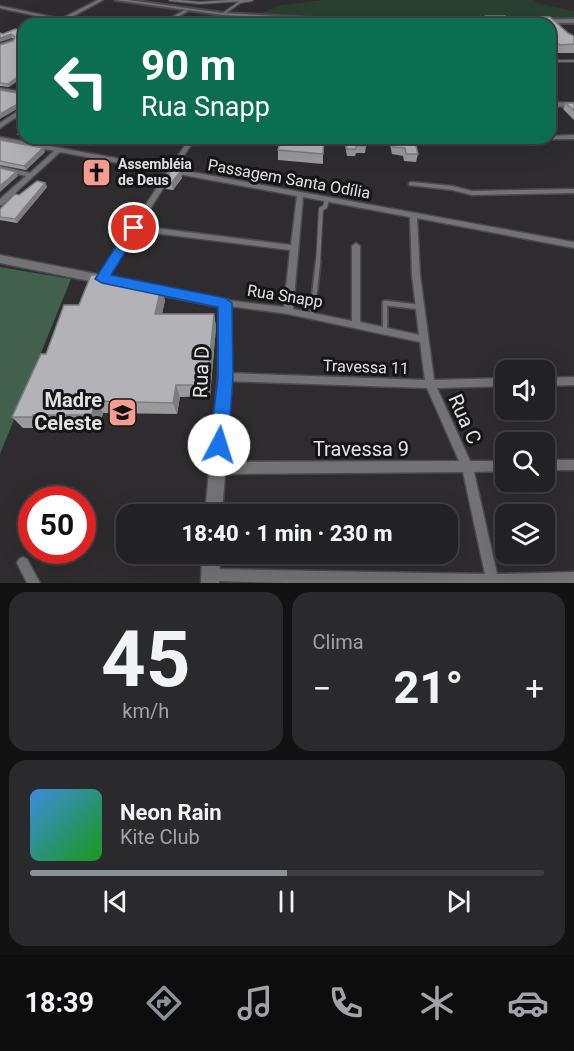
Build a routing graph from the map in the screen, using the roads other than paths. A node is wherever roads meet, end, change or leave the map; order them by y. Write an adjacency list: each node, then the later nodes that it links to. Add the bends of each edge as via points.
1 (101, 0): 11 (street)
2 (117, 0): 7 (street)
3 (170, 0): 5 (lane)
4 (252, 0): 5 (lane)
5 (242, 1): 8 (lane)
6 (0, 7): 10 (street)
7 (186, 11): 8 (street); 12 (street)
8 (223, 14): 9 (street)
9 (258, 16): 13 (lane); 14 (street)
10 (52, 18)
11 (66, 18)
12 (173, 18)
13 (255, 18)
14 (291, 18)
15 (574, 21): 16 (street)
16 (556, 22)
17 (12, 40): 18 (street)
18 (0, 46)
19 (556, 61): 20 (lane)
20 (574, 61)
21 (0, 90): 22 (street)
22 (18, 93)
23 (556, 104): 24 (street)
24 (574, 105)
25 (18, 113): 26 (street)
26 (0, 126)
27 (556, 137): 28 (street)
28 (574, 137)
29 (0, 139): 30 (street, Passagem Santa Odília)
30 (18, 142)
31 (27, 144): 33 (street, Passagem Santa Odília)
32 (187, 144): 35 (street)
33 (59, 150): 35 (street, Passagem Santa Odília); 36 (street)
34 (0, 168): 36 (street)
35 (170, 170): 39 (street, Passagem Santa Odília); 43 (street)
36 (31, 175): 41 (street)
37 (411, 183): 38 (street, via 472,193)
38 (574, 191)
39 (300, 195): 40 (street, Passagem Santa Odília); 46 (street)
40 (327, 200): 42 (street, Passagem Santa Odília); 52 (lane, via 321,210)
41 (0, 203)
42 (413, 215): 44 (street, Passagem Santa Odília); 50 (street, Rua C)
43 (134, 228): 46 (street); 48 (street)
44 (574, 245)
45 (356, 246): 53 (street)
46 (292, 248): 51 (street)
47 (0, 259): 48 (main road, Rua Snapp)
48 (102, 279): 49 (main road, Rua Snapp)
49 (225, 303): 51 (street, Rua Snapp); 56 (main road, Rua D)
50 (420, 307): 54 (lane, via 385,303); 55 (street, Rua C)
51 (288, 311): 52 (street, Rua Snapp)
52 (312, 316): 53 (street, Rua Snapp)
53 (356, 325): 54 (street, Rua Snapp)
54 (385, 331): 55 (street, Rua Snapp)
55 (423, 339): 60 (street, Rua C)
56 (225, 377): 60 (street, Travessa 11); 65 (main road, Rua D)
57 (574, 381): 59 (street)
58 (495, 382): 60 (street, Travessa 11)
59 (555, 382)
60 (430, 384): 64 (street, Rua C)
61 (555, 465): 62 (street)
62 (574, 465)
63 (495, 466): 64 (street, Travessa 9)
64 (467, 467): 65 (street, Travessa 9); 71 (street, Rua C)
65 (217, 468): 66 (main road, Rua D)
66 (215, 504)
67 (24, 564): 72 (street)
68 (211, 564): 70 (main road)
69 (574, 578): 71 (street)
70 (210, 579): 71 (street)
71 (492, 582)
72 (34, 583)

